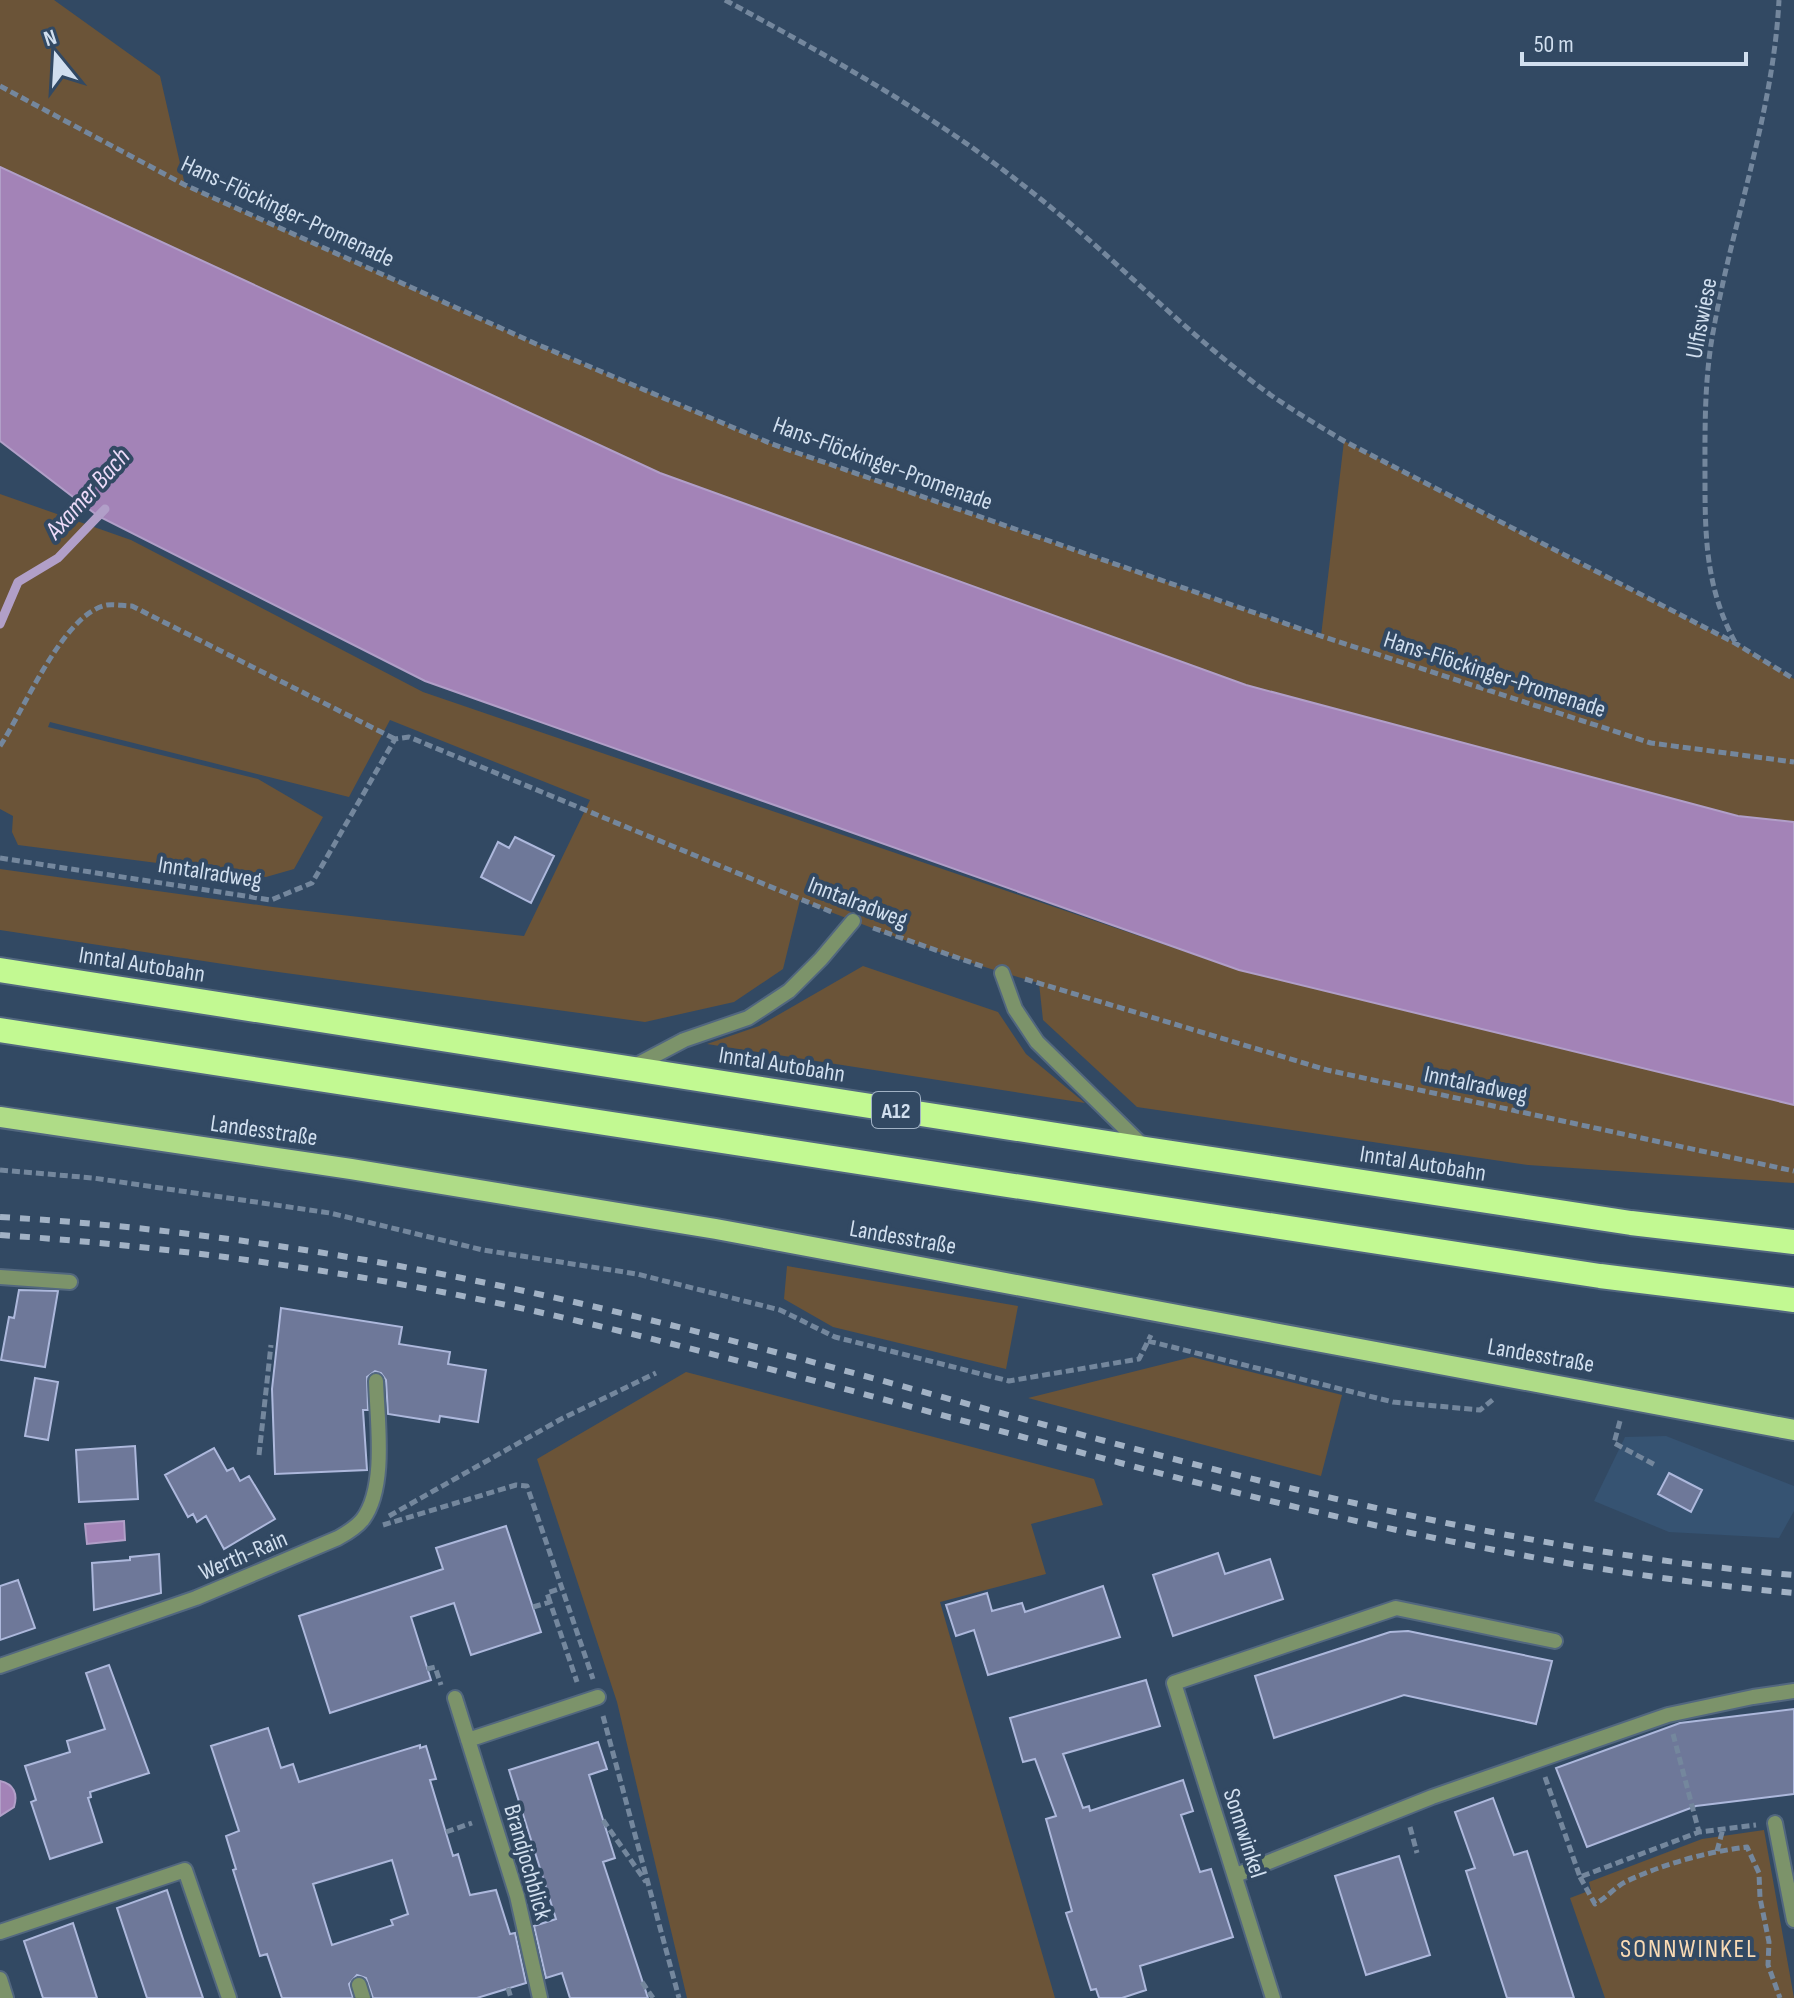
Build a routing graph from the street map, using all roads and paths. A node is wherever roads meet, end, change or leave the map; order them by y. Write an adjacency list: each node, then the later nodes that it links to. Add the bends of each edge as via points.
1 (725, 0): 4 (path, via 869,80 988,158 1284,405)
2 (1779, 0): 4 (path, Ulfiswiese, via 1767,92 1712,339 1708,387 1705,510 1712,582)
3 (0, 86): 8 (path, Hans-Flöckinger-Promenade, via 185,185 772,444 1321,636 1651,743)
4 (1735, 643): 5 (path)
5 (1794, 679)
6 (395, 739): 7 (path, via 132,606 105,605 81,620 43,668); 9 (path, Inntalradweg, via 312,883 271,900); 10 (path, Inntalradweg, via 409,737)
7 (0, 746)
8 (1794, 762)
9 (0, 858)
10 (853, 921): 12 (path, Inntalradweg); 14 (street, via 789,991 748,1018 684,1040)
11 (0, 970): 14 (highway, Inntal Autobahn / A12)
12 (1002, 973): 16 (street, via 1015,1009 1037,1042); 18 (path, Inntalradweg, via 1327,1070)
13 (0, 1030): 22 (highway, A12, via 1569,1272)
14 (630, 1068): 16 (highway, Inntal Autobahn / A12)
15 (0, 1117): 23 (main road, Landesstraße, via 518,1195)
16 (1146, 1149): 19 (highway, Inntal Autobahn / A12, via 1631,1223)
17 (0, 1170): 24 (path, via 93,1178 330,1213 483,1250 637,1274 780,1310 835,1337 1009,1381 1139,1359)
18 (1794, 1171)
19 (1794, 1242)
20 (0, 1277): 21 (street)
21 (70, 1282)
22 (1794, 1300)
23 (1162, 1312): 24 (path); 27 (main road, Landesstraße)
24 (1148, 1341): 27 (path, via 1393,1402 1480,1410)
25 (271, 1345): 31 (path)
26 (656, 1373): 33 (path, via 563,1418 391,1516)
27 (1522, 1378): 29 (main road, Landesstraße)
28 (376, 1381): 33 (street, via 378,1474 363,1520)
29 (1626, 1397): 30 (main road, Landesstraße); 32 (path, via 1614,1443)
30 (1794, 1430)
31 (259, 1455)
32 (1657, 1466)
33 (351, 1531): 34 (path, via 527,1486); 38 (street, Werth-Rain, via 196,1598)
34 (562, 1588): 35 (path, via 547,1593); 40 (path)
35 (550, 1602): 36 (path); 42 (path)
36 (533, 1607)
37 (1555, 1641): 51 (street, Sonnwinkel, via 1396,1608 1174,1683)
38 (0, 1666)
39 (1794, 1691): 45 (street, via 1668,1715)
40 (598, 1697): 42 (street); 53 (path)
41 (455, 1698): 44 (street, Brandjochblick)
42 (583, 1702): 44 (street)
43 (1664, 1733): 49 (path, via 1672,1730)
44 (468, 1740): 62 (street, Brandjochblick, via 517,1896)
45 (1539, 1761): 51 (street); 52 (path)
46 (603, 1820): 53 (path)
47 (1775, 1823): 48 (path); 54 (street)
48 (1723, 1829): 49 (path); 50 (path)
49 (1699, 1832): 52 (path)
50 (1717, 1851): 52 (path, via 1626,1882 1595,1904); 66 (path, via 1747,1847 1752,1854 1769,1942 1768,1965)
51 (1236, 1875): 65 (street, Sonnwinkel)
52 (1580, 1877)
53 (649, 1885): 64 (path)
54 (1794, 1920)
55 (0, 1932): 60 (street, via 185,1870)
56 (0, 1979): 59 (street)
57 (642, 1982): 63 (path)
58 (508, 1988): 61 (path)
59 (6, 1998)
60 (229, 1998)
61 (511, 1998)
62 (540, 1998)
63 (653, 1998)
64 (679, 1998)
65 (1273, 1998)
66 (1780, 1998)

